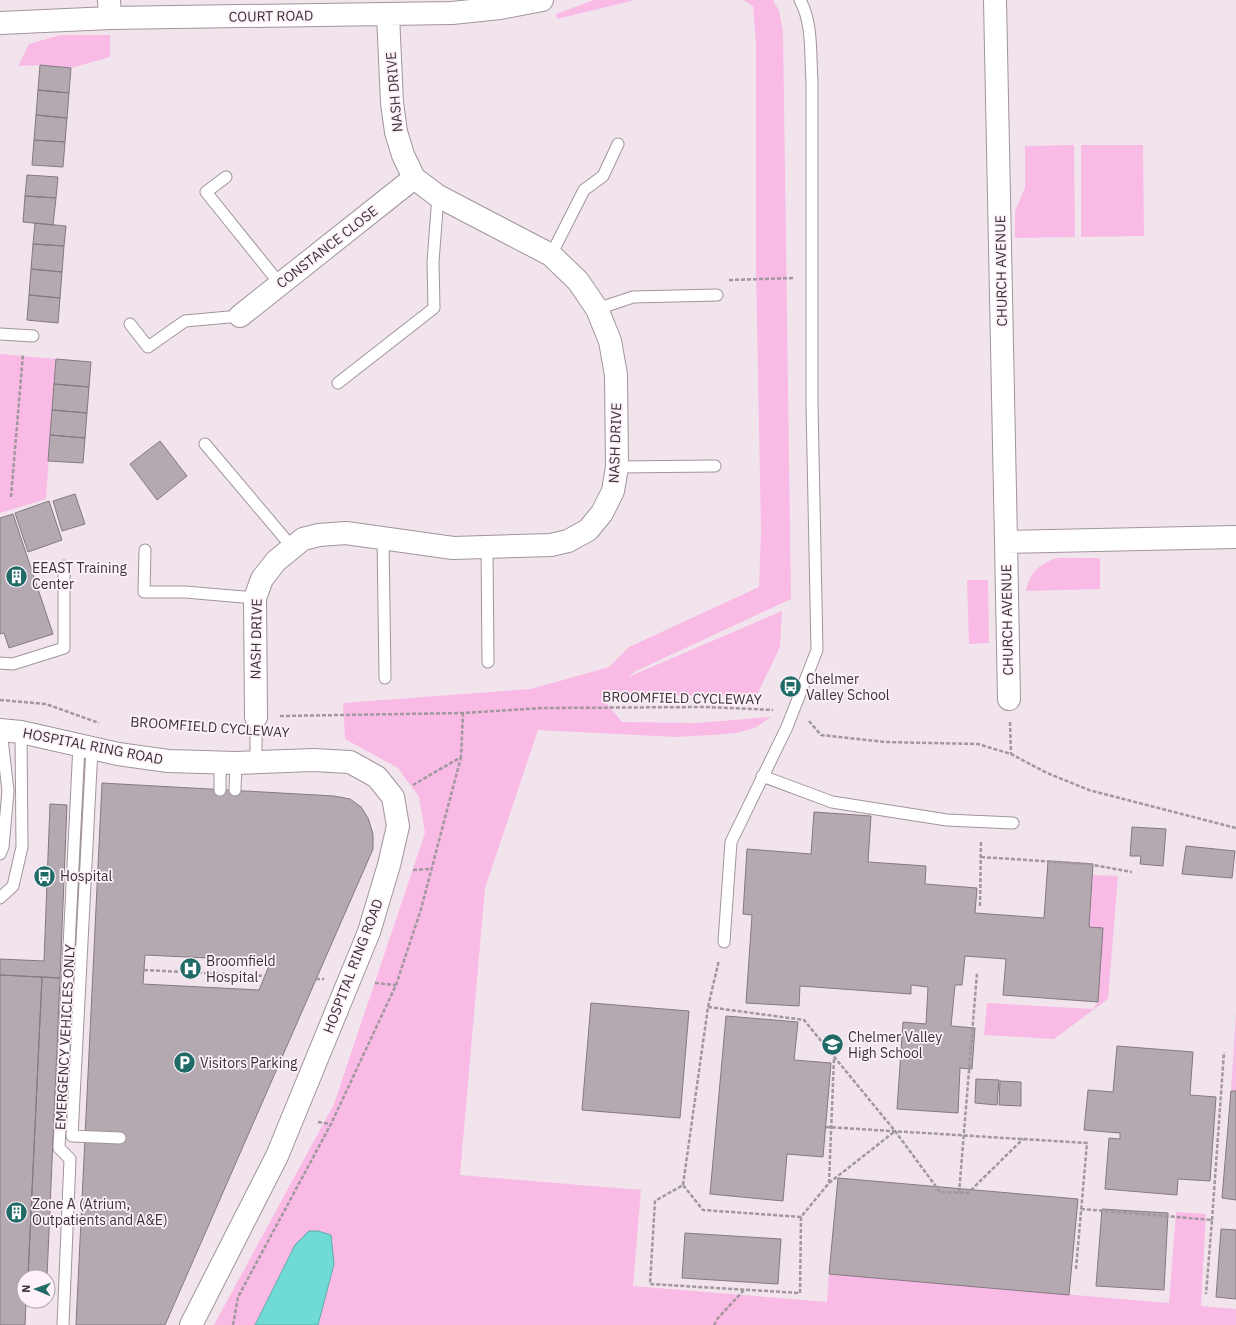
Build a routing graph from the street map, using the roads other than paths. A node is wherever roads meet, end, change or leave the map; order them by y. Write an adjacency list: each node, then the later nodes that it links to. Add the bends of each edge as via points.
1 (542, 0): 5 (street, COURT ROAD, via 452,13)
2 (800, 0): 39 (lane, via 809,36 812,81 812,404 817,650)
3 (995, 0): 25 (street, CHURCH AVENUE)
4 (110, 9): 5 (street, COURT ROAD); 6 (street, COURT ROAD)
5 (388, 15): 9 (street, NASH DRIVE, via 396,132)
6 (0, 23)
7 (618, 144): 11 (lane, via 603,176 584,190)
8 (226, 177): 12 (lane, via 206,192)
9 (414, 178): 10 (street, NASH DRIVE); 12 (street, CONSTANCE CLOSE)
10 (438, 196): 11 (street, NASH DRIVE); 19 (lane, via 433,262 434,308)
11 (551, 255): 14 (street, NASH DRIVE, via 578,281)
12 (280, 284): 15 (street, CONSTANCE CLOSE)
13 (717, 295): 14 (lane, via 633,297)
14 (597, 309): 22 (street, NASH DRIVE, via 610,341 616,375)
15 (240, 316): 16 (lane, via 185,322 148,347)
16 (130, 324)
17 (0, 334): 18 (lane)
18 (29, 336)
19 (338, 383)
20 (205, 444): 26 (lane)
21 (715, 466): 22 (lane)
22 (617, 467): 27 (street, NASH DRIVE, via 613,491 602,513 588,530 568,541 551,545)
23 (383, 537): 26 (street, NASH DRIVE, via 346,533 319,535 303,539); 27 (street, NASH DRIVE, via 453,548); 33 (lane)
24 (1236, 537): 25 (street)
25 (1006, 542): 34 (street, CHURCH AVENUE)
26 (292, 546): 30 (street, NASH DRIVE, via 262,579)
27 (487, 548): 31 (lane)
28 (145, 550): 30 (lane, via 144,592 185,592)
29 (64, 566): 32 (lane, via 64,648 13,664)
30 (255, 598): 35 (street, NASH DRIVE)
31 (488, 662)
32 (0, 663)
33 (384, 678)
34 (1009, 699)
35 (256, 717): 38 (lane)
36 (8, 731): 37 (street, HOSPITAL RING ROAD); 43 (lane, via 8,791 3,847); 44 (lane, via 22,847 13,886)
37 (85, 747): 38 (street, HOSPITAL RING ROAD, via 168,761); 46 (lane, via 72,1136); 47 (lane, EMERGENCY VEHICLES ONLY, via 59,1148 70,1159)
38 (237, 762): 40 (lane); 41 (lane); 48 (street, HOSPITAL RING ROAD, via 350,762 377,777 393,798 398,826 369,932 277,1156)
39 (762, 776): 42 (lane, via 832,802 947,820); 45 (lane, via 731,842)
40 (220, 790)
41 (235, 790)
42 (1013, 823)
43 (0, 854)
44 (0, 898)
45 (724, 942)
46 (120, 1138)
47 (63, 1325)
48 (191, 1325)

